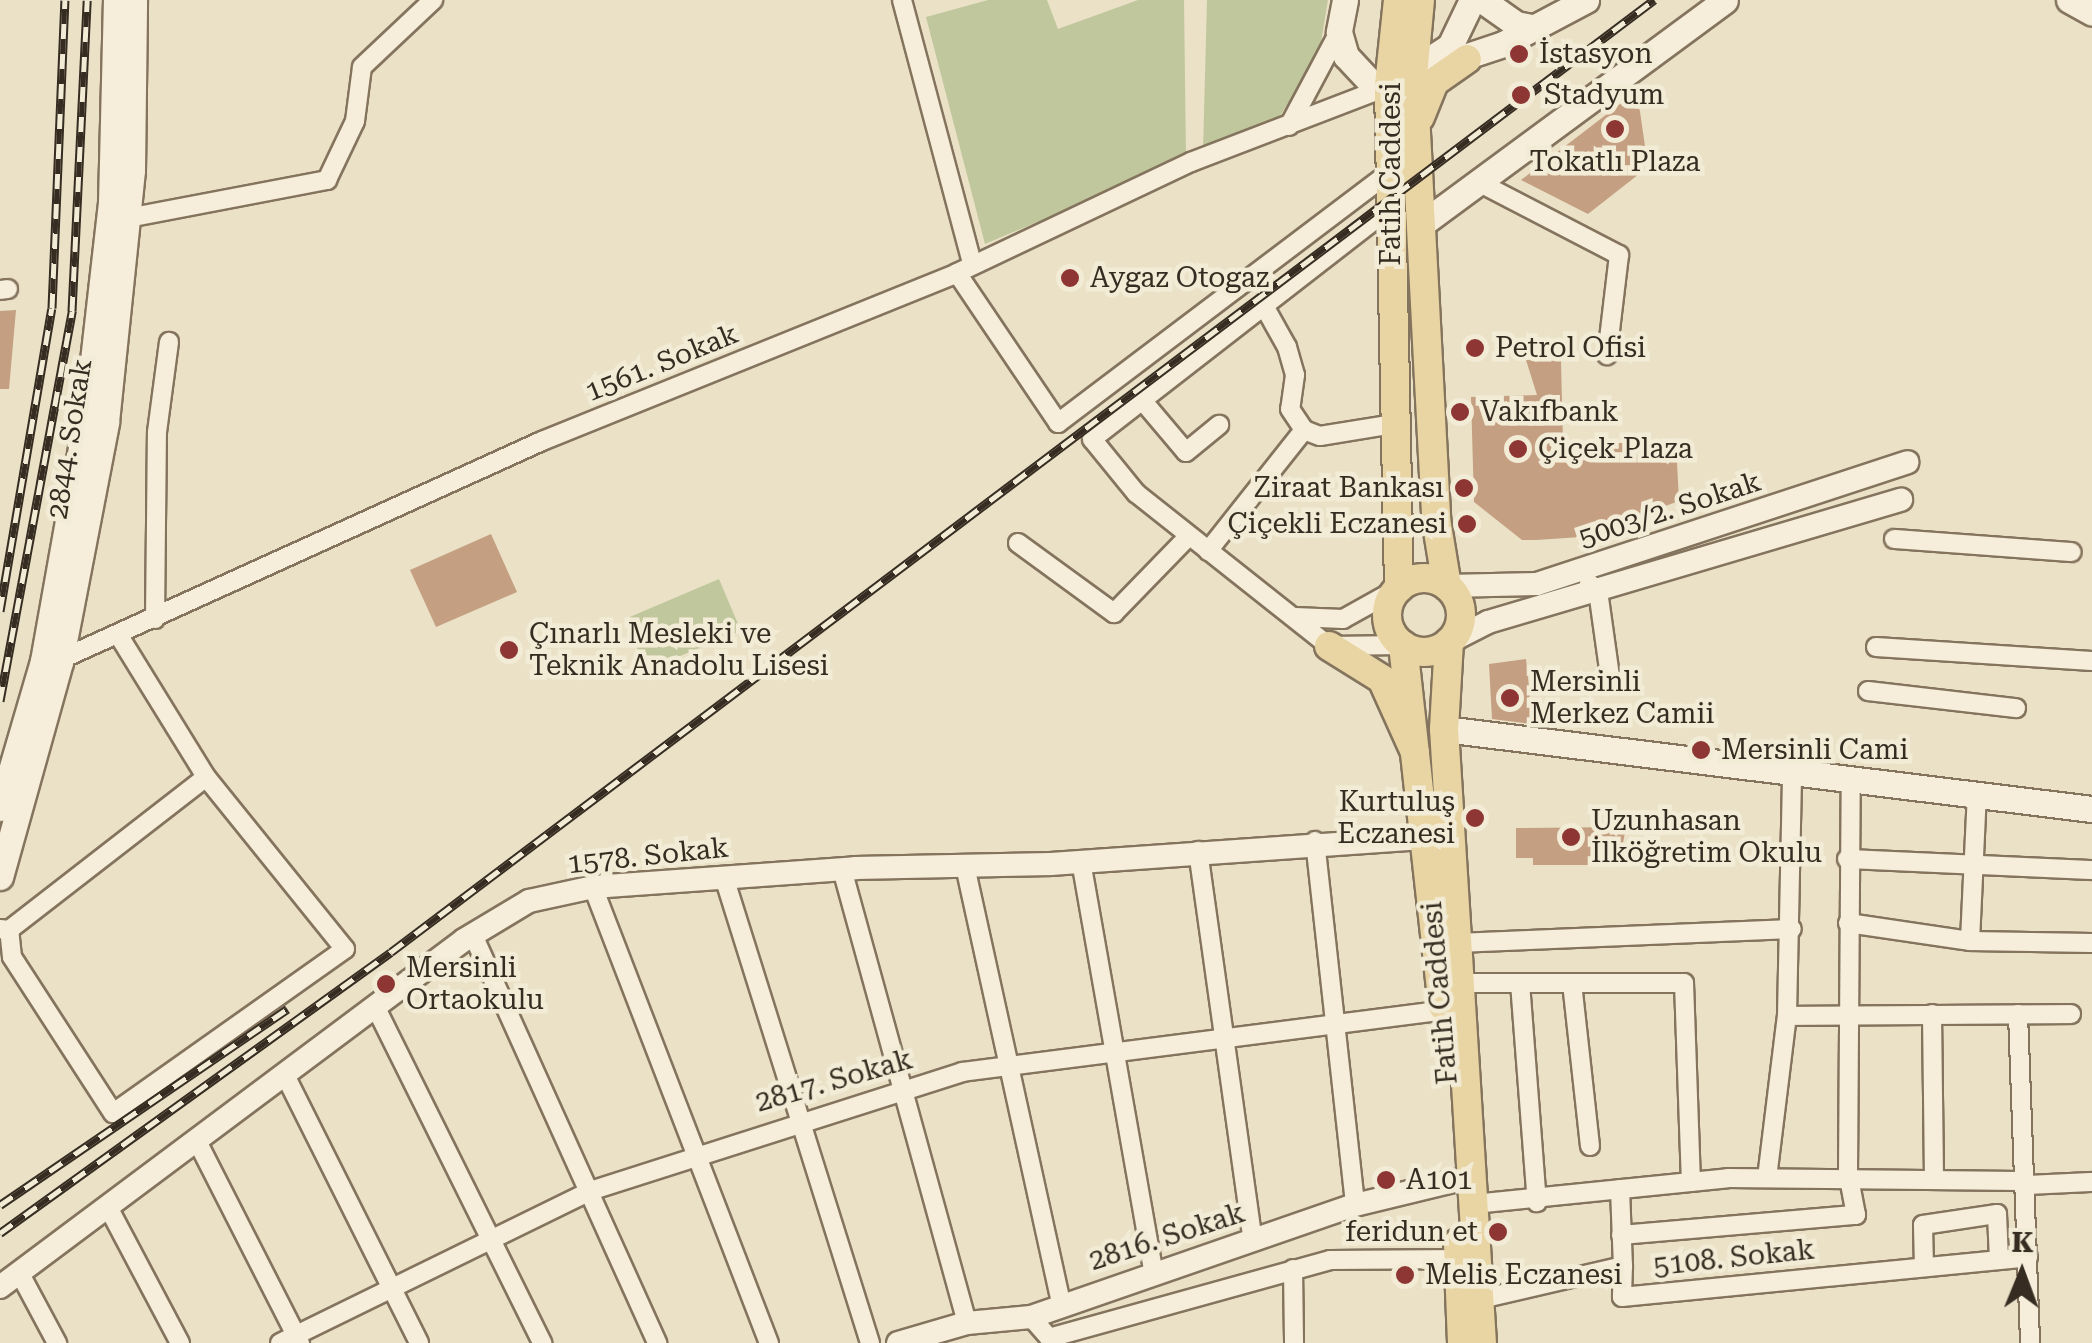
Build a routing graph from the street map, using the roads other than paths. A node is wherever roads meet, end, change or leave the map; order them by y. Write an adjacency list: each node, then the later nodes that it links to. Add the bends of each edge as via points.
1 (116, 0): 52 (main road, 2844. Sokak, via 102,298)
2 (134, 0): 23 (main road, 2844. Sokak)
3 (433, 0): 23 (street, via 362,67 356,121 327,180)
4 (902, 0): 25 (street)
5 (1344, 0): 15 (main road)
6 (1398, 0): 17 (main road, Fatih Caddesi)
7 (1420, 0): 17 (main road)
8 (1472, 0): 17 (main road, via 1450,46)
9 (1482, 0): 14 (main road, via 1502,17)
10 (1586, 0): 14 (main road)
11 (1725, 0): 21 (main road)
12 (2068, 0): 13 (main road)
13 (2092, 13)
14 (1537, 28): 16 (main road)
15 (1339, 32): 17 (main road, via 1354,69); 18 (street)
16 (1467, 59): 17 (main road); 19 (main road, via 1434,82)
17 (1410, 76): 18 (street, 1561. Sokak); 19 (main road, Fatih Caddesi); 20 (main road, Fatih Caddesi)
18 (1289, 126): 25 (street, 1561. Sokak, via 1192,162)
19 (1417, 128): 24 (main road, Fatih Caddesi)
20 (1390, 172): 22 (main road, Fatih Caddesi); 25 (street, via 1058,423)
21 (1478, 182): 24 (main road); 28 (street, via 1619,256)
22 (1390, 208): 26 (street); 30 (main road, Fatih Caddesi)
23 (128, 218): 52 (main road, 2844. Sokak, via 106,422)
24 (1423, 223): 41 (main road, Fatih Caddesi, via 1436,519)
25 (965, 269): 45 (street, 1561. Sokak, via 542,442)
26 (1264, 306): 29 (street); 32 (street, via 1287,347 1295,376 1290,409)
27 (169, 342): 45 (street, via 157,432)
28 (1607, 355)
29 (1142, 400): 31 (street, via 1186,452); 35 (street, via 1092,439 1136,493)
30 (1393, 424): 32 (street, via 1320,436); 42 (main road, Fatih Caddesi)
31 (1219, 425)
32 (1304, 430): 38 (street)
33 (1908, 462): 40 (street, 5003/2. Sokak)
34 (1901, 500): 43 (street, 5003/2. Sokak)
35 (1189, 536): 37 (street, via 1114,613); 38 (street)
36 (1894, 539): 39 (street)
37 (1018, 543)
38 (1208, 551): 44 (street)
39 (2072, 552)
40 (1578, 572): 41 (street, 5003/2. Sokak, via 1502,590); 43 (street)
41 (1447, 586): 42 (main road, via 1423,578); 47 (main road, via 1462,613)
42 (1400, 588): 44 (street, via 1343,620); 48 (main road, via 1388,617)
43 (1598, 591): 47 (street, 5003/2. Sokak, via 1488,622); 53 (street)
44 (1287, 616): 49 (street)
45 (155, 619): 46 (street, 1561. Sokak)
46 (118, 636): 52 (street, 1561. Sokak); 59 (street)
47 (1450, 642): 48 (main road, via 1427,652); 56 (main road, Fatih Caddesi)
48 (1403, 645): 49 (street); 57 (main road, Fatih Caddesi)
49 (1329, 646): 57 (main road, via 1382,678 1400,730)
50 (1876, 647): 51 (street)
51 (2092, 661)
52 (52, 662): 62 (main road, 2844. Sokak); 73 (main road, 2844. Sokak)
53 (1611, 684)
54 (1868, 691): 55 (street)
55 (2016, 708)
56 (1444, 730): 58 (main road); 81 (main road, Fatih Caddesi)
57 (1420, 759): 64 (main road, Fatih Caddesi)
58 (1792, 774): 60 (main road); 77 (street)
59 (206, 777): 78 (street); 78 (street, via 345,949 113,1113 103,1109 12,957)
60 (1850, 780): 61 (main road); 67 (street)
61 (1976, 793): 63 (main road); 69 (street)
62 (0, 808)
63 (2092, 809)
64 (1426, 838): 65 (street, 1578. Sokak); 87 (main road, Fatih Caddesi)
65 (1315, 841): 66 (street, 1578. Sokak); 93 (street)
66 (1198, 851): 68 (street, 1578. Sokak); 94 (street)
67 (1847, 858): 69 (street); 76 (street)
68 (1081, 862): 70 (street, 1578. Sokak); 95 (street)
69 (1974, 865): 72 (street); 80 (street)
70 (965, 866): 71 (street, 1578. Sokak); 96 (street)
71 (842, 869): 74 (street, 1578. Sokak); 98 (street)
72 (2092, 870)
73 (0, 877)
74 (724, 877): 75 (street, 1578. Sokak); 99 (street)
75 (593, 887): 79 (street, 1578. Sokak, via 529,901); 102 (street)
76 (1848, 923): 80 (street); 92 (street)
77 (1792, 928): 81 (street); 91 (street)
78 (5, 929)
79 (474, 935): 86 (street, 1578. Sokak); 111 (street)
80 (1970, 940): 82 (street)
81 (1457, 943): 83 (main road, Fatih Caddesi)
82 (2092, 943)
83 (1459, 983): 84 (street); 113 (main road, Fatih Caddesi)
84 (1520, 983): 85 (street); 112 (street)
85 (1572, 983): 101 (street); 107 (street, via 1684,982)
86 (377, 1010): 97 (street, 1578. Sokak); 117 (street)
87 (1443, 1010): 93 (street, 2817. Sokak); 106 (main road, Fatih Caddesi)
88 (1932, 1014): 89 (street); 92 (street); 105 (street)
89 (2018, 1014): 90 (street); 109 (street)
90 (2070, 1014)
91 (1787, 1016): 92 (street); 103 (street)
92 (1848, 1016): 104 (street)
93 (1336, 1020): 94 (street, 2817. Sokak); 114 (street)
94 (1228, 1035): 95 (street, 2817. Sokak); 118 (street)
95 (1118, 1050): 96 (street, 2817. Sokak); 125 (street)
96 (1014, 1065): 98 (street, 2817. Sokak); 129 (street)
97 (287, 1079): 100 (street, 1578. Sokak); 127 (street)
98 (908, 1089): 99 (street, 2817. Sokak); 131 (street)
99 (801, 1119): 102 (street, 2817. Sokak); 139 (street)
100 (198, 1143): 115 (street, 1578. Sokak); 132 (street)
101 (1590, 1146)
102 (696, 1152): 111 (street, 2817. Sokak); 138 (street)
103 (1767, 1178): 104 (street); 107 (street)
104 (1851, 1179): 105 (street); 116 (street, via 1856,1215)
105 (1934, 1180): 109 (street)
106 (1454, 1181): 114 (street, 2816. Sokak); 120 (main road, Fatih Caddesi)
107 (1690, 1182): 110 (street)
108 (2092, 1182): 109 (street)
109 (2023, 1184): 119 (street)
110 (1620, 1188): 112 (street); 116 (street)
111 (590, 1191): 117 (street, 2817. Sokak); 137 (street)
112 (1537, 1202): 113 (street)
113 (1474, 1204): 120 (main road, Fatih Caddesi)
114 (1356, 1205): 118 (street, 2816. Sokak)
115 (108, 1206): 126 (street, 1578. Sokak); 134 (street)
116 (1621, 1235): 122 (street)
117 (491, 1238): 127 (street, 2817. Sokak); 136 (street)
118 (1253, 1240): 125 (street, 2816. Sokak)
119 (2028, 1257): 121 (street, 5108. Sokak); 144 (street)
120 (1468, 1258): 124 (street, via 1330,1260); 128 (main road); 142 (main road, Fatih Caddesi)
121 (1998, 1260): 123 (street, 5108. Sokak); 123 (street, via 1998,1214 1924,1225)
122 (1622, 1266): 123 (street, 5108. Sokak, via 1622,1297); 128 (street, 5108. Sokak)
123 (1924, 1267)
124 (1293, 1269): 130 (street, via 1049,1338); 141 (street)
125 (1154, 1273): 129 (street, 2816. Sokak)
126 (9, 1279): 133 (street)
127 (391, 1289): 132 (street, 2817. Sokak); 135 (street)
128 (1480, 1299): 143 (main road)
129 (1061, 1303): 130 (street, 2816. Sokak)
130 (1032, 1316): 131 (street, 2816. Sokak)
131 (967, 1323): 140 (street, 2816. Sokak)
132 (292, 1341)
133 (57, 1343)
134 (180, 1343)
135 (418, 1343)
136 (542, 1343)
137 (657, 1343)
138 (768, 1343)
139 (870, 1343)
140 (898, 1343)
141 (1294, 1343)
142 (1462, 1343)
143 (1482, 1343)
144 (2030, 1343)

